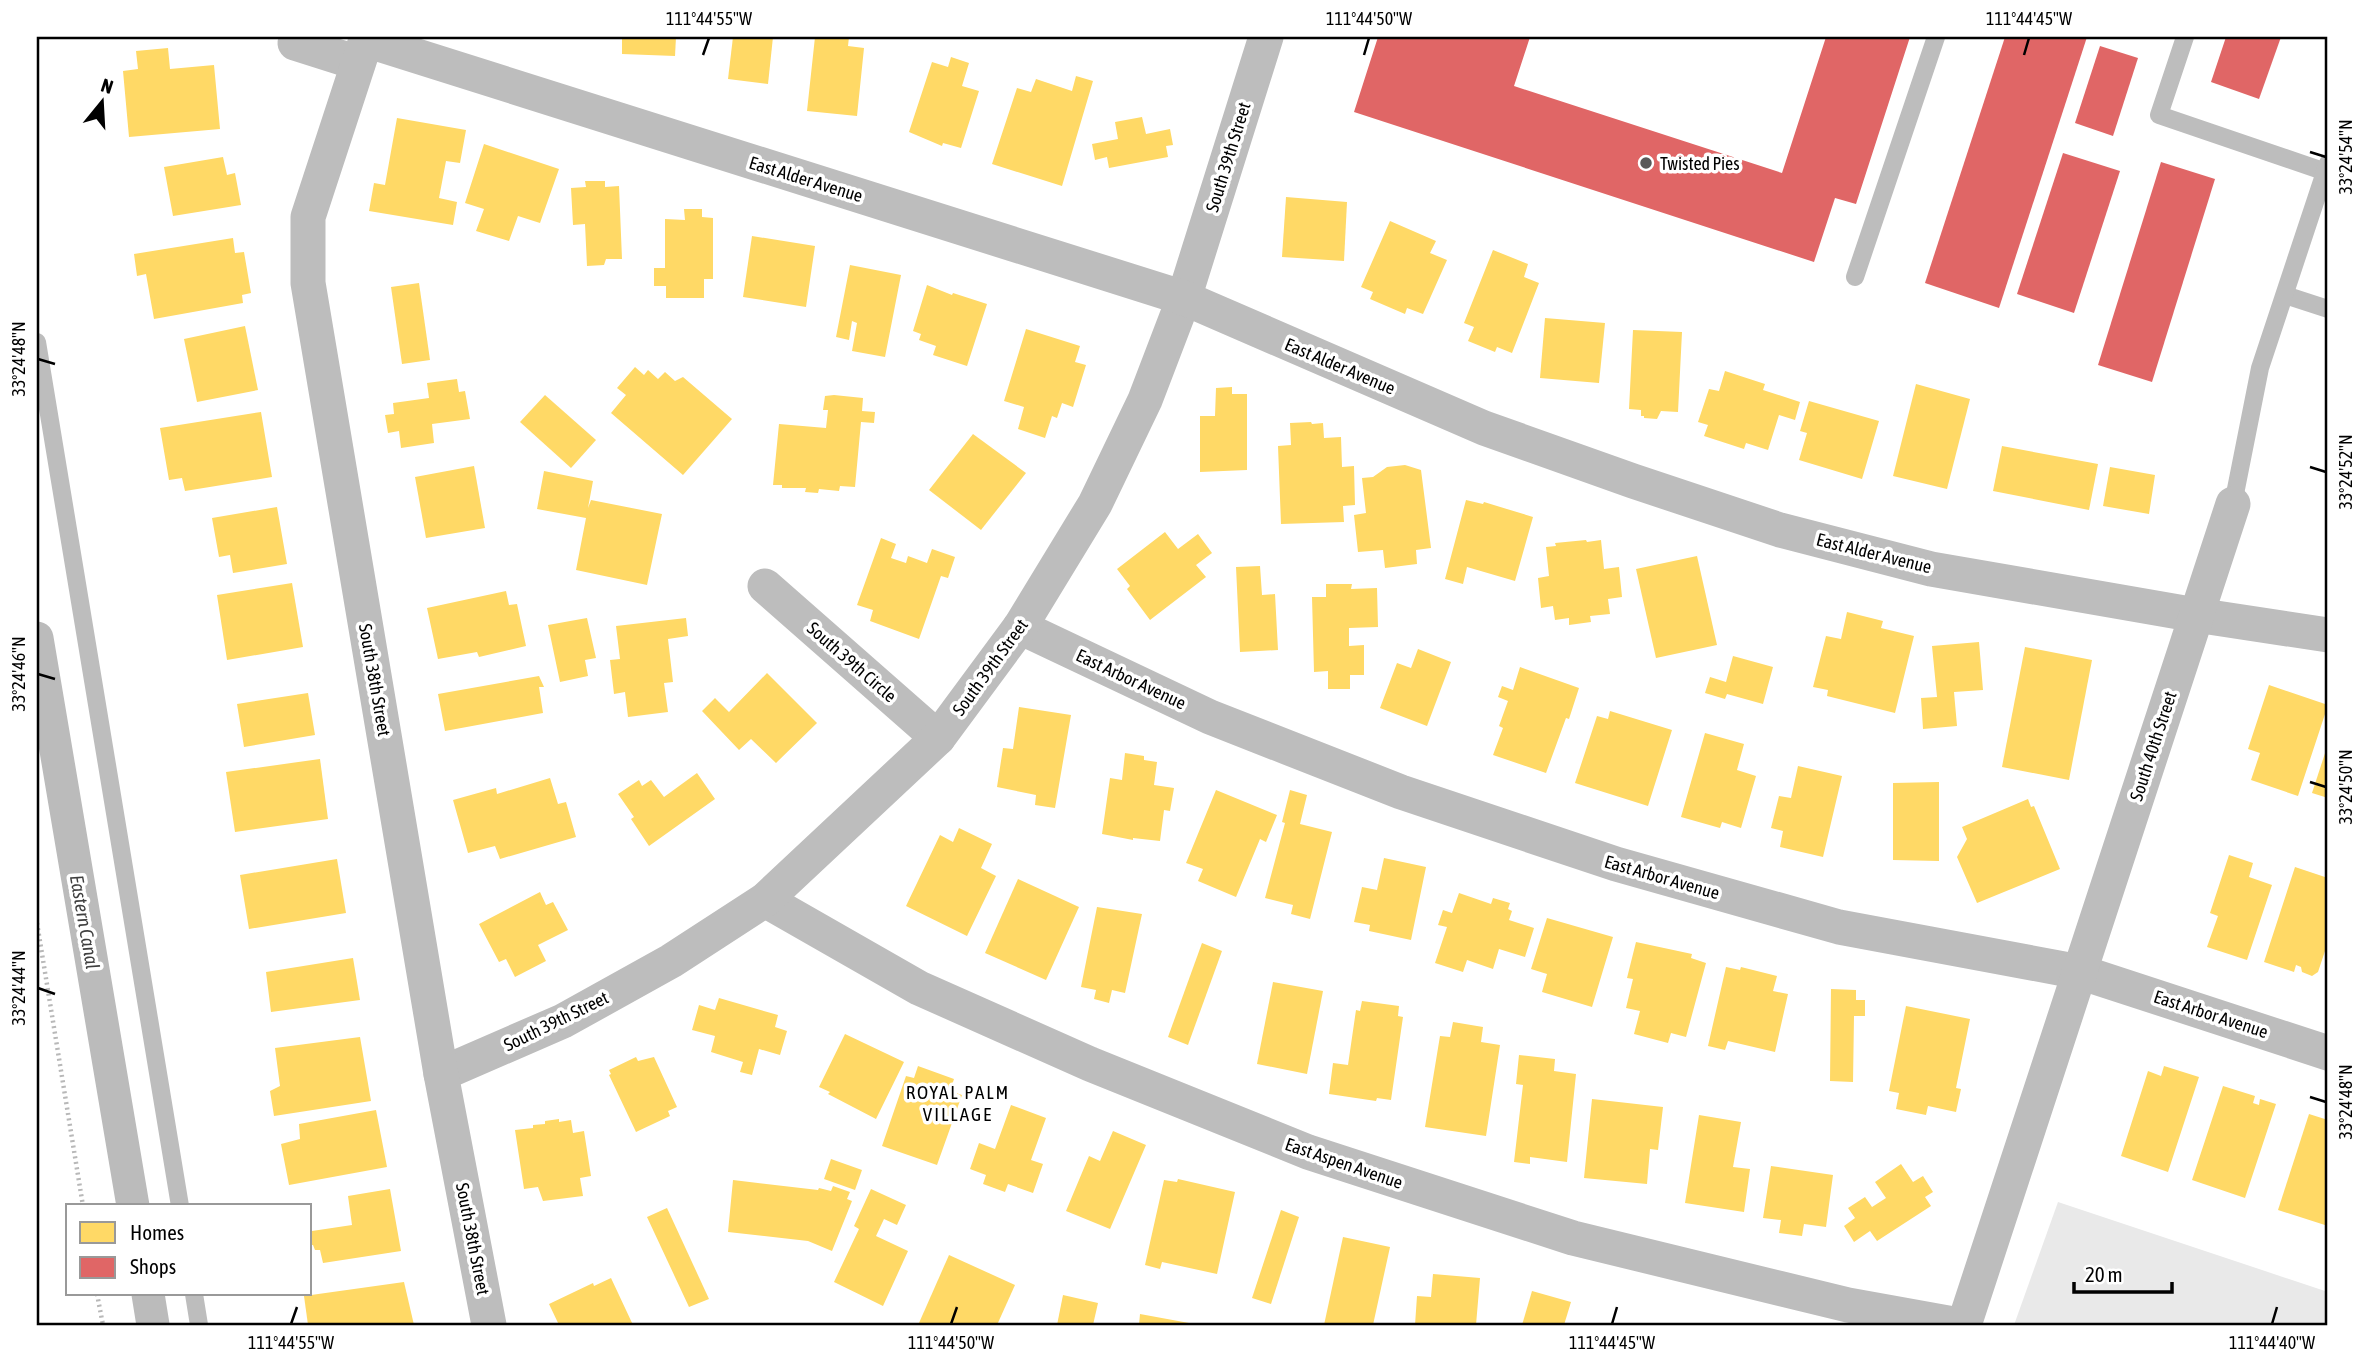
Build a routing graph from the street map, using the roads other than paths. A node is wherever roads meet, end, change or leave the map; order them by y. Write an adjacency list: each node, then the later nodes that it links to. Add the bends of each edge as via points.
1 (1266, 37): 9 (street, South 39th Street)
2 (1936, 37): 7 (lane)
3 (2185, 37): 6 (lane, via 2159,115)
4 (295, 43): 5 (street, East Alder Avenue)
5 (362, 51): 9 (street, East Alder Avenue); 21 (street, South 38th Street, via 308,218 307,283)
6 (2327, 167): 8 (lane, South 40th Street)
7 (1855, 277)
8 (2285, 295): 10 (lane); 12 (lane, South 40th Street, via 2260,368)
9 (1184, 298): 14 (street, East Alder Avenue, via 1483,428 1780,530 1931,569); 15 (street, South 39th Street, via 1145,400 1095,504)
10 (2328, 309)
11 (37, 342): 22 (lane)
12 (2233, 504): 14 (street, South 40th Street)
13 (765, 586): 17 (street, South 39th Circle)
14 (2196, 615): 16 (street, East Alder Avenue); 19 (street, South 40th Street)
15 (1020, 627): 17 (street, South 39th Street); 19 (street, East Arbor Avenue, via 1210,717 1401,792 1616,864 1839,927)
16 (2328, 635)
17 (938, 738): 18 (street, South 39th Street)
18 (765, 900): 21 (street, South 39th Street, via 671,961 563,1021); 26 (street, East Aspen Avenue, via 919,988 1090,1064 1308,1152 1573,1238 1848,1305)
19 (2080, 972): 20 (street, East Arbor Avenue); 26 (street, South 40th Street)
20 (2328, 1053)
21 (441, 1074): 25 (street, South 38th Street)
22 (180, 1204)
23 (194, 1296): 24 (lane)
24 (199, 1325)
25 (489, 1325)
26 (1961, 1325)

